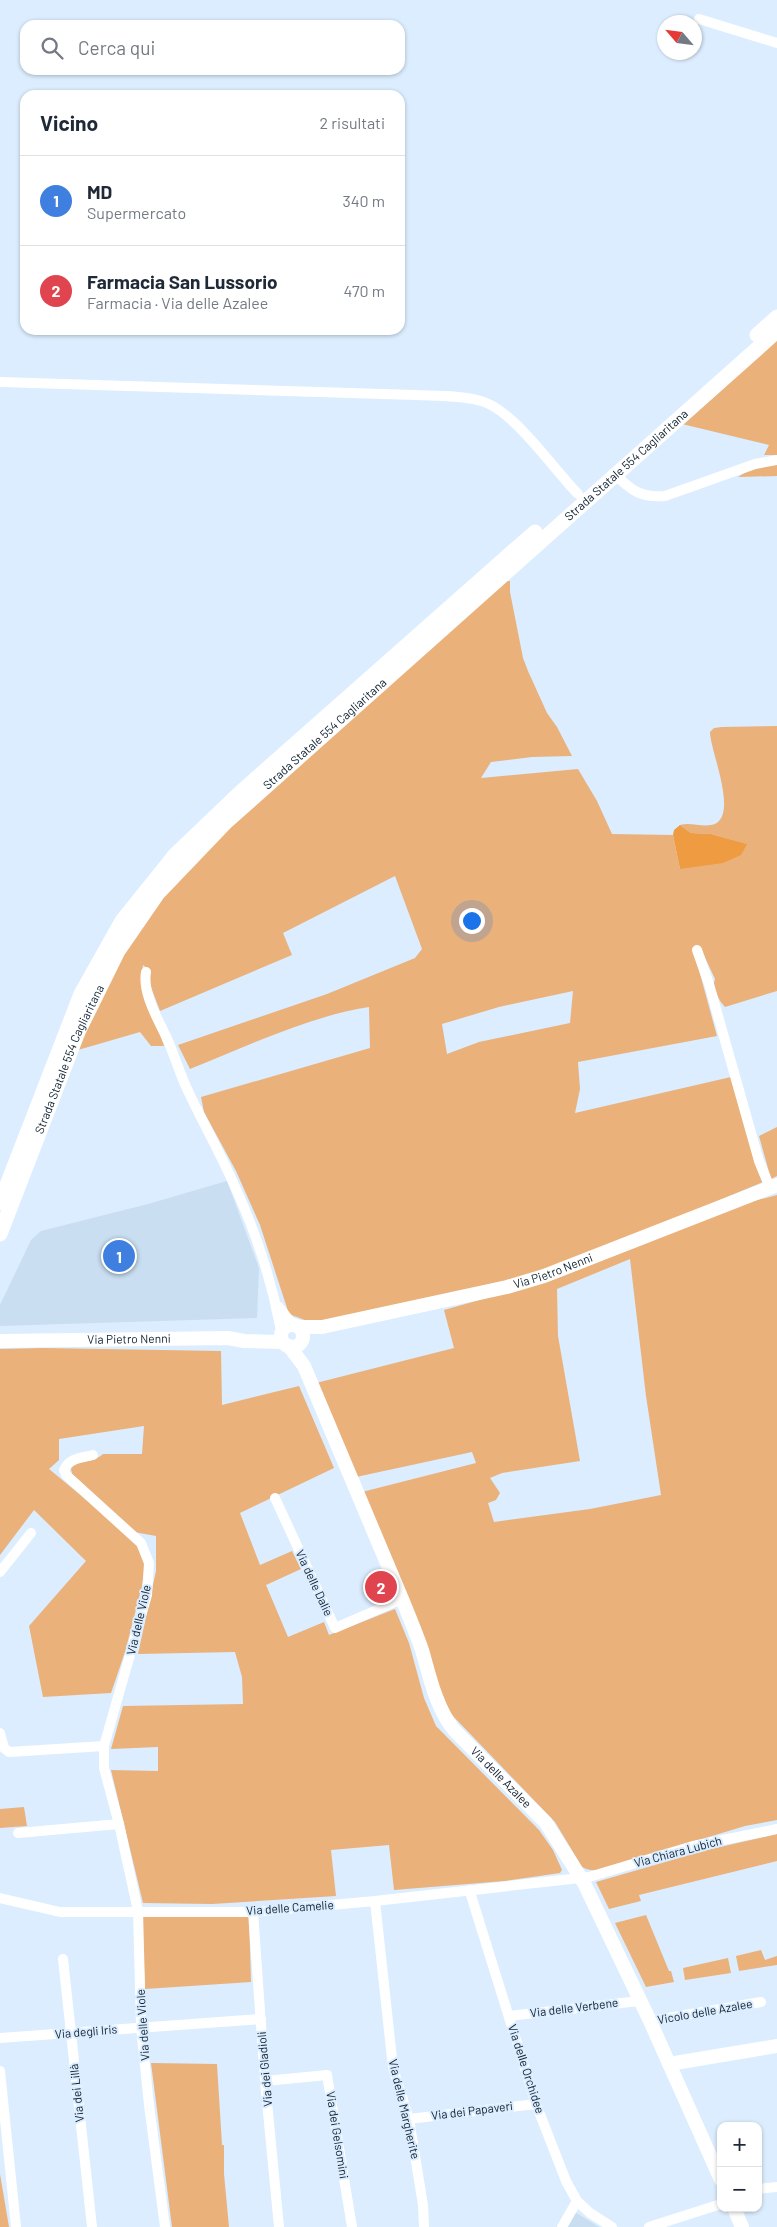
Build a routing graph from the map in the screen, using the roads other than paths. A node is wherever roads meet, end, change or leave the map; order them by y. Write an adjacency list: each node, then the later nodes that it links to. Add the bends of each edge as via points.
1 (702, 20): 2 (street)
2 (777, 44)
3 (777, 317): 8 (main road, Strada Statale 554 Cagliaritana)
4 (777, 331): 7 (main road, Strada Statale 554 Cagliaritana)
5 (0, 382): 8 (street, via 415,394 482,401 514,422)
6 (777, 460): 7 (street, via 650,498 624,483)
7 (616, 474): 13 (main road, Strada Statale 554 Cagliaritana, via 225,823 158,893 126,938 92,1001)
8 (578, 494): 12 (main road, Strada Statale 554 Cagliaritana, via 243,790 175,855 122,921 81,994)
9 (697, 950): 11 (street, via 759,1160)
10 (146, 972): 14 (street, via 146,986 152,1003 188,1090 252,1225 275,1300)
11 (774, 1186): 14 (street, Via Pietro Nenni, via 516,1285)
12 (0, 1203)
13 (0, 1234)
14 (291, 1336): 15 (street, Via Pietro Nenni, via 258,1342 228,1338); 20 (street, Via delle Azalee)
15 (0, 1341)
16 (93, 1456): 22 (street, Via delle Viole, via 74,1459 66,1464 66,1475 141,1543 149,1563 147,1595)
17 (275, 1498): 20 (street, Via delle Dalie, via 335,1628)
18 (31, 1533): 19 (street)
19 (0, 1572)
20 (402, 1599): 26 (street, Via delle Azalee, via 445,1717 546,1823)
21 (0, 1733): 22 (street, via 4,1748 9,1752)
22 (104, 1746): 23 (street, Via delle Viole, via 104,1768)
23 (119, 1824): 25 (street); 30 (street, Via delle Viole)
24 (777, 1828): 26 (street, Via Chiara Lubich, via 693,1846)
25 (18, 1833)
26 (581, 1878): 27 (street, Via delle Camelie); 33 (street, Via delle Azalee)
27 (470, 1892): 29 (street, Via delle Camelie); 35 (street, Via delle Orchidee)
28 (0, 1898): 30 (street, Via delle Camelie, via 60,1912)
29 (376, 1901): 31 (street, Via delle Camelie); 46 (street, Via delle Margherite, via 393,2068)
30 (138, 1911): 31 (street, Via delle Camelie); 38 (street, Via delle Viole)
31 (253, 1912): 36 (street, Via dei Gladioli)
32 (63, 1959): 39 (street, Via dei Lillà)
33 (639, 2001): 35 (street, Via delle Verbene); 37 (street, Via delle Azalee)
34 (761, 2002): 37 (street, Vicolo delle Azalee)
35 (509, 2016): 45 (street, Via delle Orchidee)
36 (261, 2019): 38 (street, Via degli Iris); 44 (street, Via dei Gladioli)
37 (650, 2021): 42 (street, Via delle Azalee)
38 (141, 2027): 39 (street, Via degli Iris); 55 (street, Via delle Viole)
39 (70, 2033): 40 (street, Via degli Iris); 54 (street, Via dei Lillà)
40 (0, 2038)
41 (777, 2046): 42 (street)
42 (668, 2064): 47 (street, Via delle Azalee)
43 (0, 2071): 53 (street)
44 (265, 2081): 56 (street, Via dei Gladioli); 57 (street, Via dei Gelsomini, via 327,2075)
45 (536, 2104): 46 (street, Via dei Papaveri); 50 (street, Via delle Orchidee)
46 (408, 2119): 58 (street, Via delle Margherite)
47 (717, 2171)
48 (777, 2187): 49 (street)
49 (762, 2189)
50 (577, 2201): 59 (street); 60 (street, Via delle Orchidee)
51 (717, 2205): 61 (street)
52 (736, 2212): 62 (street)
53 (16, 2227)
54 (92, 2227)
55 (165, 2227)
56 (279, 2227)
57 (352, 2227)
58 (424, 2227)
59 (562, 2227)
60 (612, 2227)
61 (649, 2227)
62 (742, 2227)

